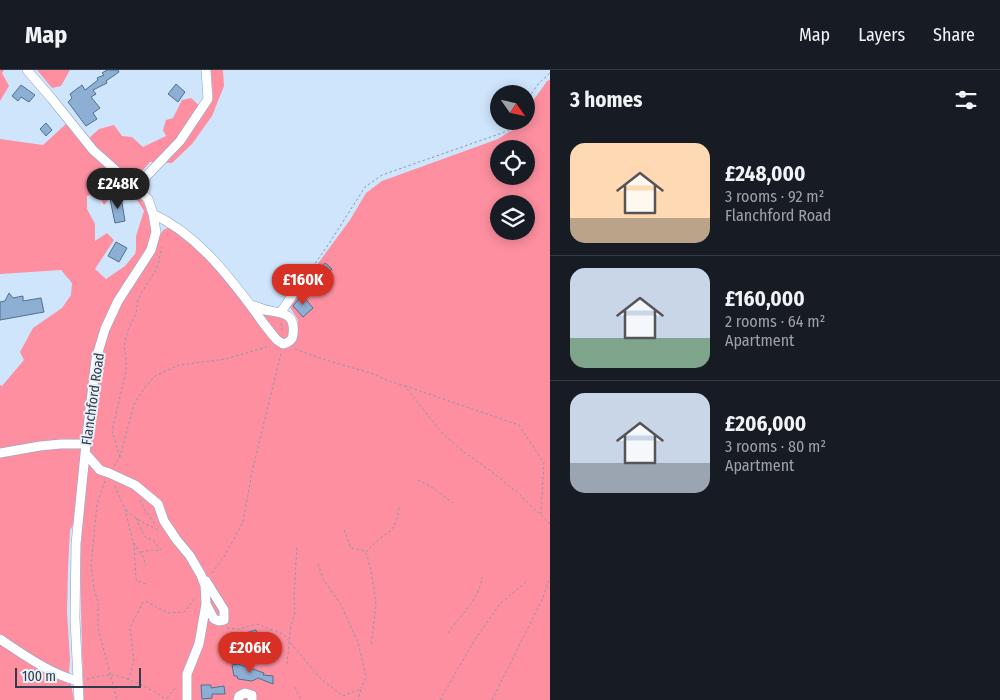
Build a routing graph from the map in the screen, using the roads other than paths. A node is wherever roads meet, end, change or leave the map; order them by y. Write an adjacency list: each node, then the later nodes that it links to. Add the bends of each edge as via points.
1 (27, 70): 3 (street, Flanchford Road, via 93,150)
2 (206, 70): 3 (street, via 208,100 180,141)
3 (136, 187): 4 (street, Flanchford Road, via 148,199)
4 (154, 214): 6 (street, via 171,222 194,240); 8 (street, Flanchford Road, via 156,232 151,250 118,301 96,359)
5 (296, 290): 7 (street)
6 (250, 304): 7 (street); 7 (street, via 281,343 287,343 294,325)
7 (281, 312)
8 (85, 448): 9 (street, via 61,444); 10 (street); 11 (street, Flanchford Road)
9 (0, 453)
10 (100, 470): 11 (street); 12 (street, via 135,485 158,504 164,521)
11 (84, 476): 15 (street, Flanchford Road, via 75,574)
12 (204, 581): 13 (street); 13 (street, via 225,612 224,620 214,619)
13 (206, 604): 17 (street, via 199,644 187,674)
14 (0, 639): 15 (street, via 43,666)
15 (78, 681): 16 (street, Flanchford Road)
16 (79, 700)
17 (187, 700)
18 (238, 700): 19 (street, via 246,693 252,696)
19 (252, 700)

